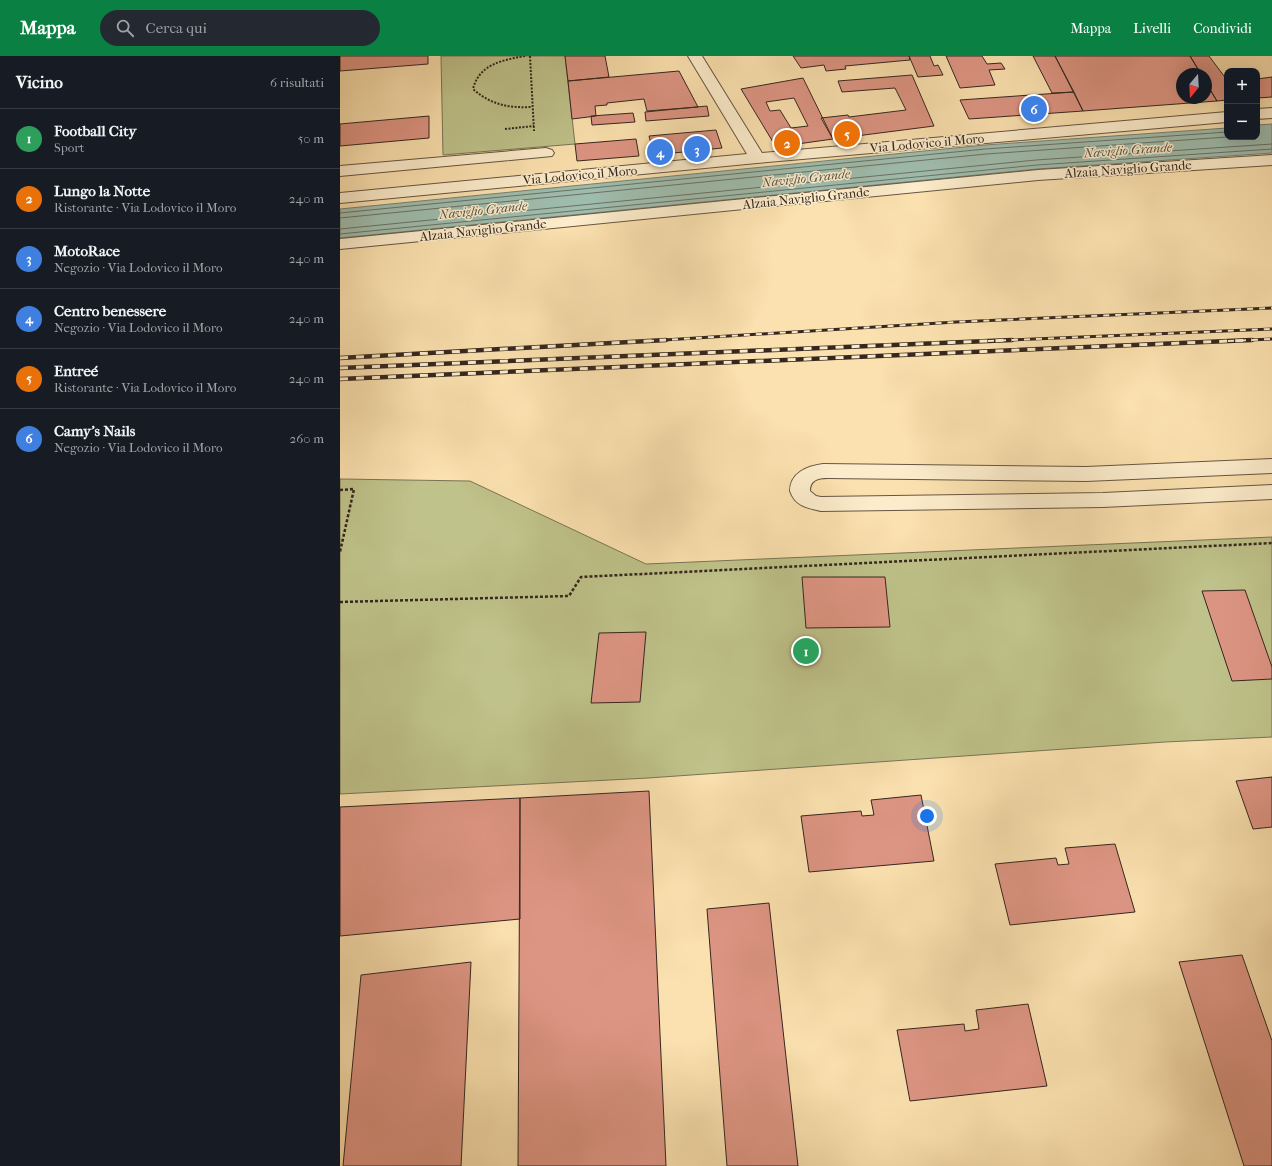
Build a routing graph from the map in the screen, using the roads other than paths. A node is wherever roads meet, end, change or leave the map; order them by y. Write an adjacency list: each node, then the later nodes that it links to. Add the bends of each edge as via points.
1 (695, 56): 6 (street)
2 (1272, 113): 3 (street)
3 (1260, 114)
4 (1224, 117): 6 (street, Via Lodovico il Moro)
5 (541, 153): 8 (street, Via Lodovico il Moro)
6 (757, 158): 9 (street, Via Lodovico il Moro)
7 (1272, 160): 10 (street, Alzaia Naviglio Grande, via 1038,175)
8 (340, 171)
9 (340, 198)
10 (340, 244)
11 (1272, 466): 12 (street, via 1086,474 846,471 813,473 803,480 799,487 800,495 808,501 821,504 1103,500)
12 (1272, 492)

